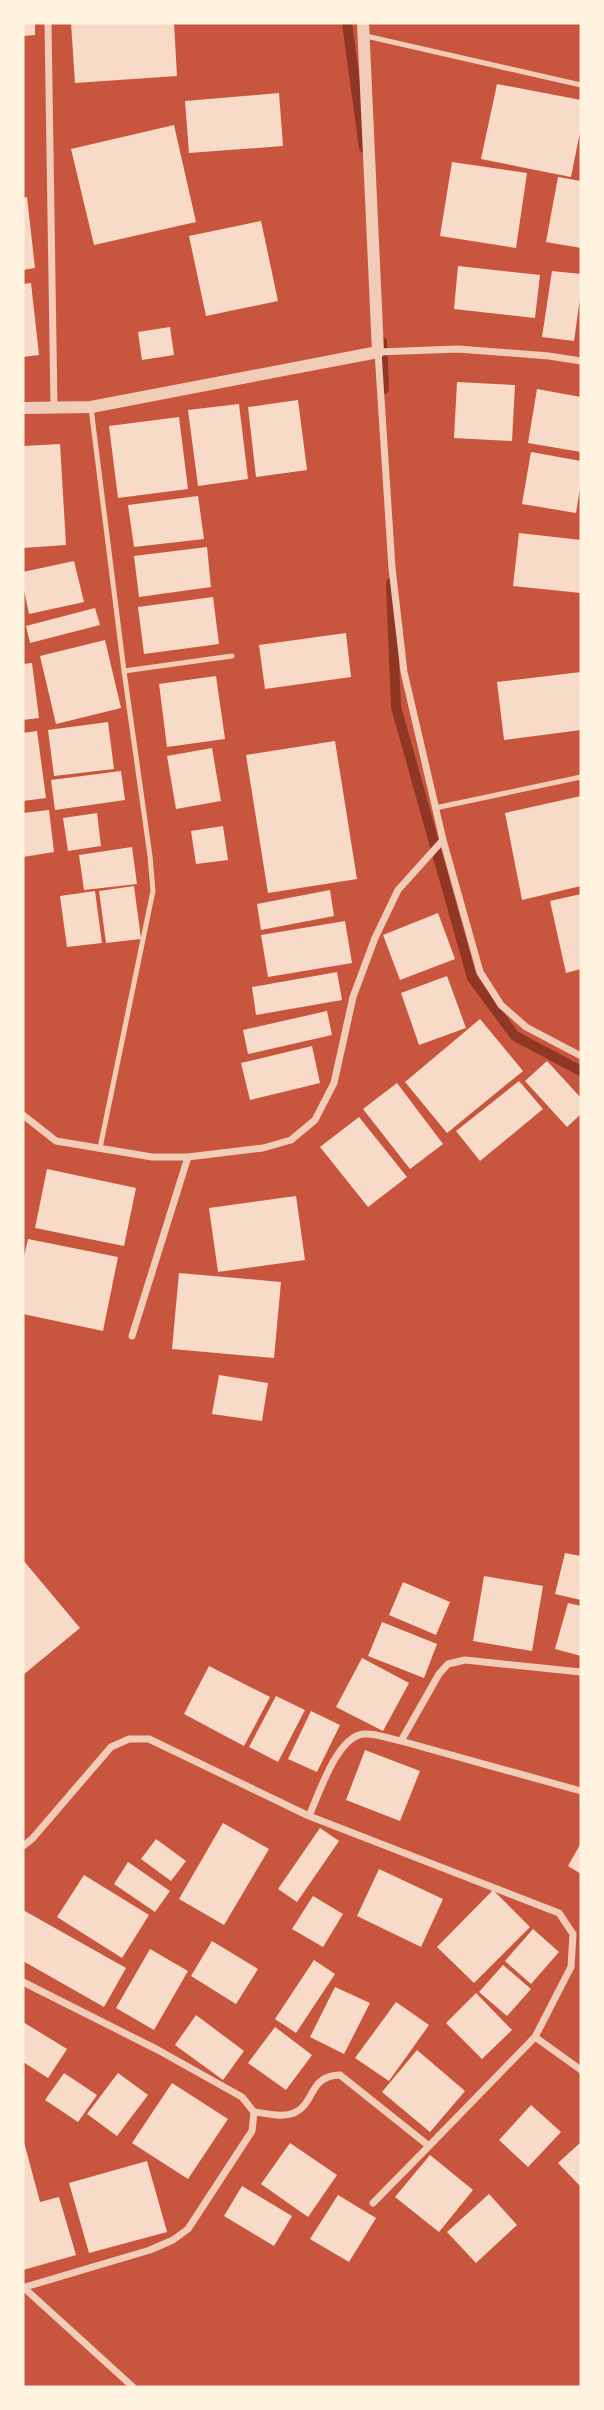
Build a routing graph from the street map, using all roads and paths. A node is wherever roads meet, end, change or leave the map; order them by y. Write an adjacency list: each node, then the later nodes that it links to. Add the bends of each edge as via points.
1 (48, 23): 6 (street)
2 (364, 29): 3 (lane); 4 (street)
3 (581, 85)
4 (378, 352): 5 (street, via 458,349); 7 (street); 12 (street, via 392,568 404,672)
5 (581, 361)
6 (54, 407): 7 (street); 8 (street)
7 (91, 407): 10 (lane)
8 (23, 408)
9 (232, 656): 10 (lane)
10 (124, 671): 16 (lane, via 153,891)
11 (581, 776): 12 (lane)
12 (435, 808): 13 (street)
13 (443, 840): 14 (street, via 480,972 501,1005 526,1027); 17 (street, via 398,890 375,939 353,997 334,1083 315,1120 291,1140)
14 (581, 1056)
15 (23, 1115): 16 (street, via 57,1141)
16 (100, 1148): 17 (street, via 152,1157)
17 (188, 1157): 18 (street)
18 (132, 1336)
19 (581, 1672): 20 (street, via 465,1660 449,1664)
20 (401, 1741): 21 (street); 22 (street, via 353,1736 342,1745)
21 (581, 1791)
22 (309, 1816): 23 (street, via 149,1739 130,1739 111,1747); 25 (street, via 559,1913 573,1934 571,1967)
23 (23, 1846)
24 (23, 1982): 27 (street, via 242,2097)
25 (535, 2037): 26 (street); 28 (street)
26 (581, 2070)
27 (254, 2112): 28 (street, via 292,2114 319,2081 340,2075); 30 (street, via 252,2131 188,2229 150,2250)
28 (429, 2146): 29 (street)
29 (373, 2203)
30 (24, 2287): 31 (street)
31 (133, 2387)

